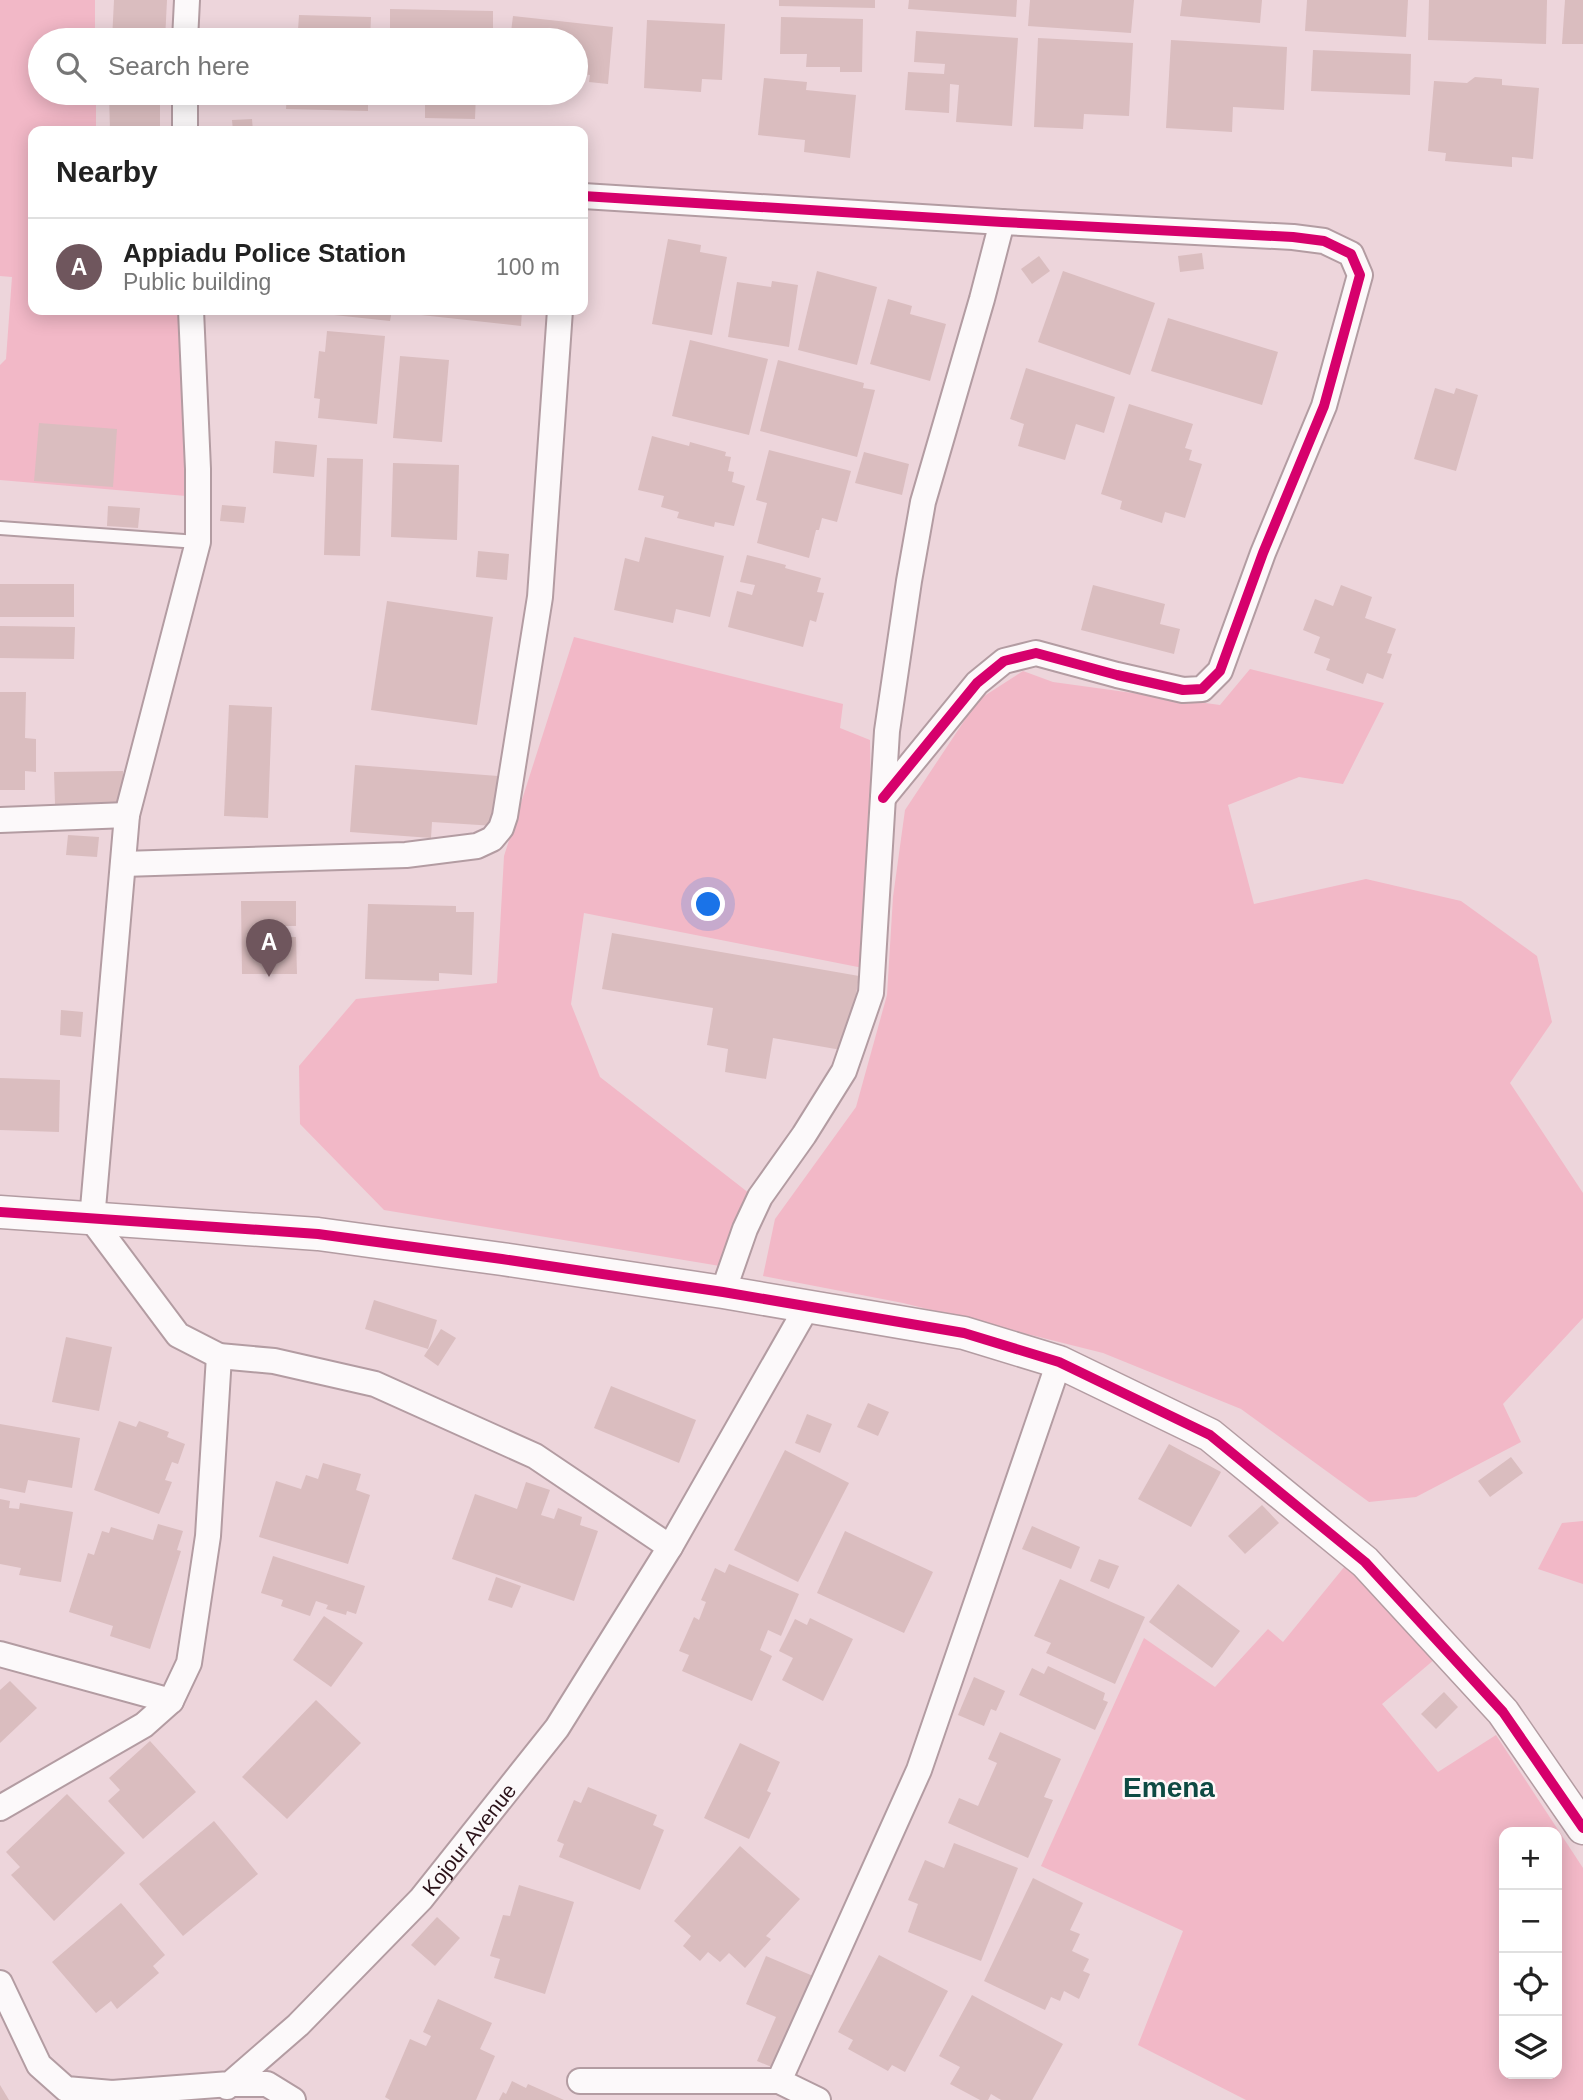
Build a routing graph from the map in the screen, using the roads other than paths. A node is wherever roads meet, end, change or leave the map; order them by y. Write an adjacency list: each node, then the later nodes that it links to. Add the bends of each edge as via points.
1 (187, 0): 2 (street)
2 (186, 28)
3 (185, 105): 4 (street)
4 (185, 126)
5 (588, 196): 6 (street)
6 (1002, 222): 11 (street, via 923,502 887,731); 11 (street, via 1324,241 1351,254 1360,275 1324,406 1220,671 1202,689 1183,690 1036,653 1004,661 977,683)
7 (191, 315): 10 (street)
8 (560, 315): 14 (street, via 540,597 501,828 477,846 406,855)
9 (0, 528): 10 (lane)
10 (198, 542): 12 (street)
11 (883, 798): 17 (street, via 871,993 844,1071 760,1197)
12 (127, 815): 13 (street); 14 (street)
13 (0, 820)
14 (123, 864): 16 (street)
15 (0, 1212): 16 (street)
16 (92, 1220): 17 (street, via 318,1234); 19 (street, via 178,1335)
17 (723, 1292): 18 (street)
18 (807, 1307): 20 (street, via 964,1333); 21 (street, Kojour Avenue)
19 (219, 1356): 21 (street, via 274,1361 375,1384 534,1456); 23 (street, via 208,1536 189,1663)
20 (1059, 1362): 25 (street, via 1210,1435 1365,1562 1503,1712); 28 (street, via 919,1770)
21 (670, 1547): 29 (street, Kojour Avenue, via 556,1728 421,1899 298,2025)
22 (0, 1654): 23 (street)
23 (171, 1701): 24 (street, via 144,1725)
24 (0, 1808)
25 (1583, 1828)
26 (0, 1983): 29 (street, via 39,2065 66,2089)
27 (580, 2081): 28 (street)
28 (779, 2081): 31 (street)
29 (222, 2092): 30 (street, via 267,2084)
30 (293, 2100)
31 (818, 2100)

